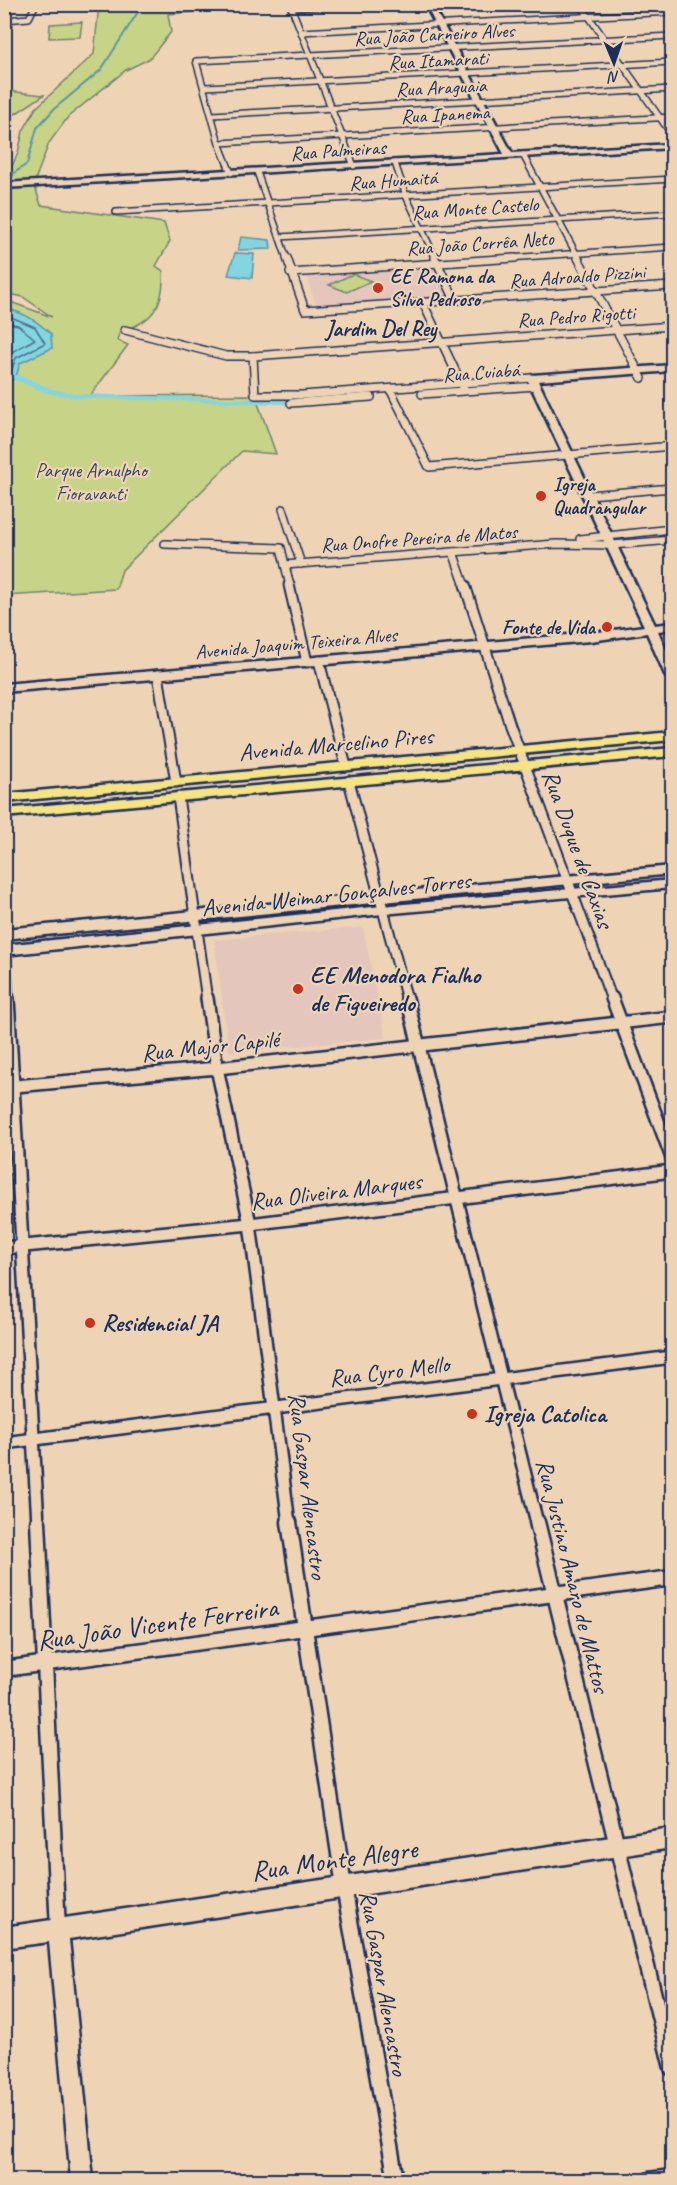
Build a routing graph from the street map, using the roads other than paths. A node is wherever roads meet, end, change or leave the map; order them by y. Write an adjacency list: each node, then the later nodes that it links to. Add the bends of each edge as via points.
1 (36, 4): 8 (street, via 32,16)
2 (364, 4): 5 (street)
3 (428, 4): 9 (street)
4 (580, 4): 7 (street)
5 (291, 6): 10 (street)
6 (672, 12): 7 (street)
7 (588, 16): 9 (street); 12 (street)
8 (4, 20)
9 (439, 24): 10 (street); 13 (street)
10 (301, 32): 14 (street)
11 (672, 36): 12 (street, Rua João Carneiro Alves)
12 (605, 40): 13 (street, Rua João Carneiro Alves); 16 (street)
13 (452, 48): 14 (street, Rua João Carneiro Alves); 17 (street)
14 (310, 56): 18 (street); 19 (street, Rua João Carneiro Alves, via 196,62)
15 (672, 62): 16 (street, Rua Itamarati)
16 (623, 65): 17 (street, Rua Itamarati); 21 (street)
17 (466, 73): 18 (street, Rua Itamarati); 22 (street)
18 (320, 81): 19 (street, Rua Itamarati); 23 (street)
19 (204, 87): 24 (street)
20 (672, 89): 21 (street, Rua Araguaia)
21 (641, 91): 22 (street, Rua Araguaia); 26 (street)
22 (480, 100): 23 (street, Rua Araguaia); 27 (street)
23 (332, 108): 24 (street, Rua Araguaia); 29 (street)
24 (212, 114): 30 (street)
25 (672, 117): 26 (street, Rua Ipanema)
26 (660, 118): 27 (street, Rua Ipanema); 28 (street)
27 (495, 128): 29 (street, Rua Ipanema); 33 (street)
28 (672, 135)
29 (342, 136): 30 (street, Rua Ipanema); 35 (street)
30 (219, 143): 37 (street)
31 (672, 147): 32 (street, Rua Palmeiras)
32 (523, 155): 33 (street, Rua Palmeiras); 40 (street)
33 (509, 156): 34 (street, Rua Palmeiras)
34 (394, 163): 35 (street, Rua Palmeiras); 41 (street)
35 (354, 166): 36 (street, Rua Palmeiras)
36 (258, 172): 37 (street, Rua Palmeiras); 42 (street)
37 (231, 173): 39 (street, Rua Palmeiras)
38 (672, 179): 40 (street, Rua Humaitá)
39 (4, 186)
40 (541, 187): 41 (street, Rua Humaitá); 45 (street)
41 (406, 196): 42 (street, Rua Humaitá); 46 (street)
42 (269, 204): 43 (street, Rua Humaitá); 47 (street)
43 (116, 212)
44 (672, 213): 45 (street, Rua Monte Castelo)
45 (557, 220): 46 (street, Rua Monte Castelo); 49 (street)
46 (421, 228): 47 (street, Rua Monte Castelo); 50 (street)
47 (280, 237): 51 (street)
48 (672, 248): 49 (street, Rua João Corrêa Neto)
49 (575, 254): 50 (street, Rua João Corrêa Neto); 53 (street)
50 (439, 262): 51 (street, Rua João Corrêa Neto); 54 (street)
51 (290, 273): 55 (street, Rua Adroaldo Pizzini, via 305,310)
52 (672, 286): 53 (street, Rua Adroaldo Pizzini)
53 (596, 291): 54 (street, Rua Adroaldo Pizzini); 58 (street)
54 (455, 300): 55 (street, Rua Adroaldo Pizzini)
55 (423, 303): 59 (street)
56 (672, 326): 58 (street, Rua Pedro Rigotti)
57 (125, 330): 60 (street, Rua Pedro Rigotti, via 226,356)
58 (616, 330): 59 (street, Rua Pedro Rigotti); 62 (street)
59 (442, 342): 60 (street, Rua Pedro Rigotti); 65 (street)
60 (254, 356): 67 (street, Rua Cuiabá, via 255,395)
61 (672, 368): 62 (street, Rua Cuiabá)
62 (640, 374): 63 (street, Rua Cuiabá); 64 (street, Rua Cuiabá)
63 (672, 375)
64 (534, 382): 65 (street, Rua Cuiabá); 71 (street)
65 (463, 387): 66 (street, Rua Cuiabá)
66 (392, 392): 67 (street, Rua Cuiabá); 68 (street, Rua Cuiabá); 71 (street, via 429,467)
67 (302, 395): 68 (street)
68 (316, 402): 69 (street, Rua Cuiabá)
69 (291, 404)
70 (672, 446): 71 (street)
71 (570, 454): 73 (street)
72 (672, 488): 73 (street)
73 (588, 495): 76 (street)
74 (283, 509): 82 (street)
75 (672, 529): 76 (street, Rua Onofre Pereira de Matos)
76 (607, 534): 79 (street, Rua Onofre Pereira de Matos); 80 (street)
77 (672, 540): 80 (street, Rua Onofre Pereira de Matos)
78 (165, 543): 83 (street, via 281,548)
79 (556, 544): 80 (street, Rua Onofre Pereira de Matos); 81 (street, Rua Onofre Pereira de Matos)
80 (612, 545): 85 (street)
81 (453, 552): 82 (street, Rua Onofre Pereira de Matos); 87 (street, Rua Duque de Caxias, via 470,595)
82 (301, 564): 83 (street, Rua Onofre Pereira de Matos)
83 (285, 565): 88 (street)
84 (672, 626): 85 (street, Avenida Joaquim Teixeira Alves)
85 (654, 633): 86 (street, Avenida Joaquim Teixeira Alves); 87 (street, Avenida Joaquim Teixeira Alves); 90 (street)
86 (672, 637)
87 (483, 647): 88 (street, Avenida Joaquim Teixeira Alves); 93 (street, Rua Duque de Caxias)
88 (313, 662): 89 (street, Avenida Joaquim Teixeira Alves); 95 (street)
89 (158, 675): 91 (street, Avenida Joaquim Teixeira Alves); 98 (street)
90 (672, 677)
91 (4, 688)
92 (672, 736): 93 (main road, Avenida Marcelino Pires)
93 (519, 750): 95 (main road, Avenida Marcelino Pires); 96 (street, Rua Duque de Caxias)
94 (672, 752): 96 (main road, Avenida Marcelino Pires)
95 (346, 766): 97 (main road); 98 (main road, Avenida Marcelino Pires)
96 (525, 766): 97 (main road, Avenida Marcelino Pires); 104 (street, Rua Duque de Caxias)
97 (349, 781): 99 (main road, Avenida Marcelino Pires); 105 (street, Rua Justino Amaro de Mattos)
98 (176, 782): 99 (main road); 100 (main road, Avenida Marcelino Pires)
99 (178, 797): 101 (main road, Avenida Marcelino Pires); 106 (street, Rua Gaspar Alencastro)
100 (4, 798)
101 (4, 813)
102 (672, 870): 104 (street, Avenida Weimar Gonçalves Torres)
103 (672, 884): 104 (street, Avenida Weimar Gonçalves Torres)
104 (569, 887): 105 (street, Avenida Weimar Gonçalves Torres); 111 (street, Rua Duque de Caxias)
105 (380, 903): 106 (street, Avenida Weimar Gonçalves Torres); 107 (street, Avenida Weimar Gonçalves Torres); 112 (street, Rua Justino Amaro de Mattos)
106 (195, 915): 107 (street, Rua Gaspar Alencastro); 108 (street, Avenida Weimar Gonçalves Torres)
107 (196, 931): 109 (street, Avenida Weimar Gonçalves Torres); 113 (street, Rua Gaspar Alencastro)
108 (4, 934): 109 (street)
109 (5, 950): 114 (street)
110 (672, 1017): 111 (street, Rua Major Capilé)
111 (621, 1023): 112 (street, Rua Major Capilé); 115 (street, Rua Duque de Caxias)
112 (419, 1044): 113 (street, Rua Major Capilé); 117 (street, Rua Justino Amaro de Mattos)
113 (217, 1068): 114 (street, Rua Major Capilé); 118 (street, Rua Gaspar Alencastro)
114 (9, 1087): 119 (street)
115 (672, 1158)
116 (672, 1171): 117 (street, Rua Oliveira Marques)
117 (456, 1197): 118 (street, Rua Oliveira Marques); 122 (street, Rua Justino Amaro de Mattos)
118 (250, 1224): 119 (street, Rua Oliveira Marques); 123 (street, Rua Gaspar Alencastro)
119 (22, 1246): 120 (street, Rua Oliveira Marques); 124 (street)
120 (4, 1248)
121 (672, 1357): 122 (street, Rua Cyro Mello)
122 (500, 1378): 123 (street, Rua Cyro Mello); 127 (street, Rua Justino Amaro de Mattos)
123 (276, 1407): 124 (street, Rua Cyro Mello); 128 (street, Rua Gaspar Alencastro)
124 (36, 1438): 125 (street, Rua Cyro Mello); 129 (street)
125 (4, 1443)
126 (672, 1578): 127 (street, Rua João Vicente Ferreira)
127 (555, 1594): 128 (street, Rua João Vicente Ferreira); 132 (street, Rua Justino Amaro de Mattos)
128 (303, 1629): 129 (street, Rua João Vicente Ferreira); 133 (street, Rua Gaspar Alencastro)
129 (44, 1664): 130 (street, Rua João Vicente Ferreira); 134 (street)
130 (4, 1669)
131 (672, 1838): 132 (street, Rua Monte Alegre)
132 (616, 1847): 133 (street, Rua Monte Alegre); 136 (street, Rua Justino Amaro de Mattos)
133 (344, 1887): 134 (street, Rua Monte Alegre); 139 (street, Rua Gaspar Alencastro)
134 (58, 1929): 135 (street, Rua Monte Alegre); 138 (street)
135 (4, 1938)
136 (672, 2068)
137 (672, 2177): 140 (street)
138 (82, 2181)
139 (396, 2181)
140 (649, 2181)

